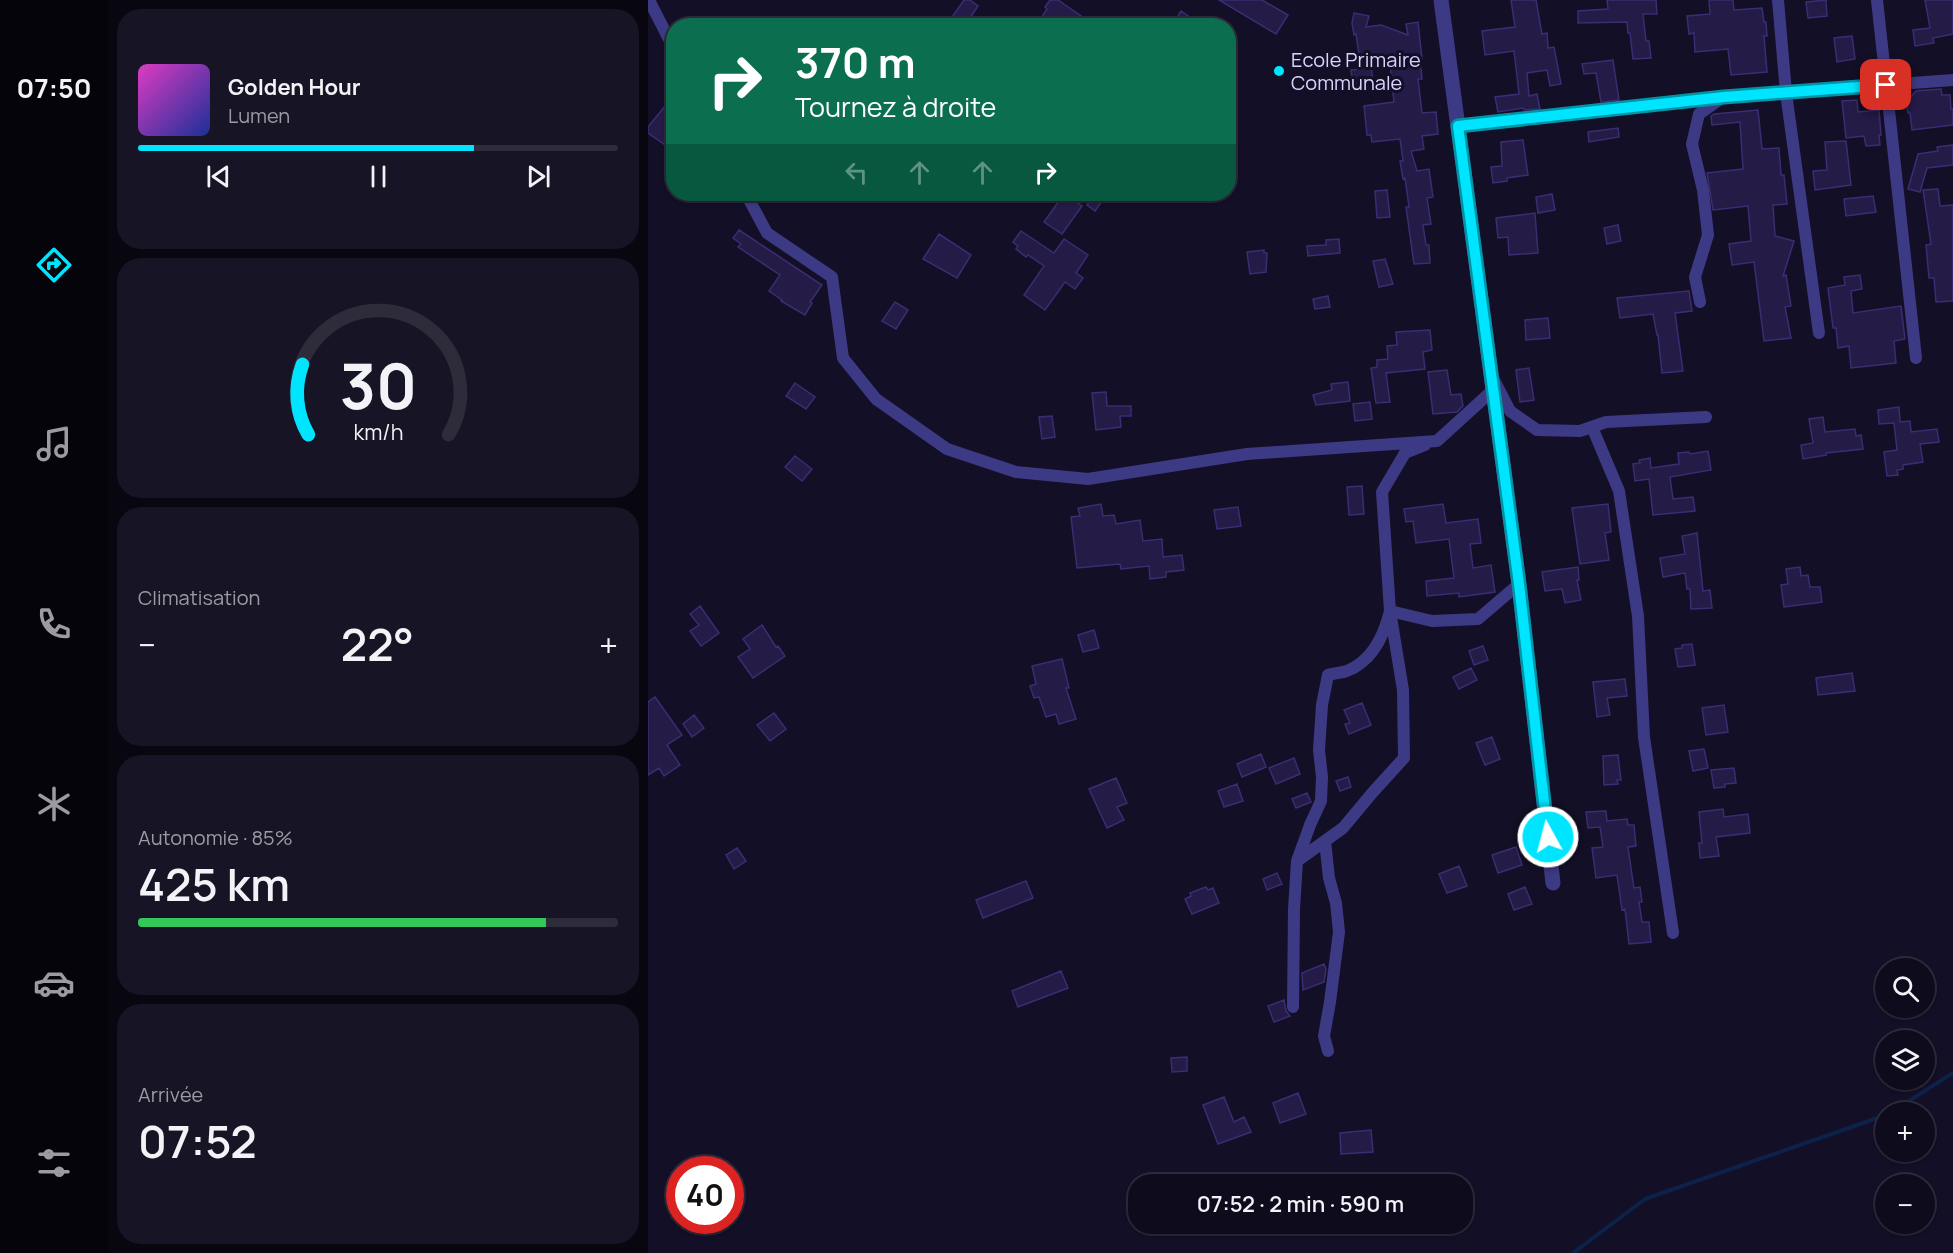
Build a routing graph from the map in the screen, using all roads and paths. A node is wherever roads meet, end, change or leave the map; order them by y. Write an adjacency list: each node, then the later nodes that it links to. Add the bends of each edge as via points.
1 (649, 0): 5 (street)
2 (1441, 0): 10 (street)
3 (1778, 0): 8 (street)
4 (1877, 0): 7 (street)
5 (666, 33)
6 (1953, 80): 7 (street)
7 (1886, 85): 8 (street); 14 (street)
8 (1786, 93): 9 (street); 13 (street)
9 (1724, 97): 10 (street); 12 (street, via 1699,114 1692,144 1708,235 1695,277)
10 (1458, 126): 15 (street)
11 (750, 201): 19 (street, via 767,233 832,277 843,358 876,399 947,449 1016,471 1088,479 1247,454)
12 (1700, 302)
13 (1819, 333)
14 (1916, 358)
15 (1491, 373): 16 (street); 18 (street, via 1509,411 1537,430 1580,432)
16 (1493, 390): 19 (street); 20 (street)
17 (1706, 417): 18 (street, via 1606,422)
18 (1592, 427): 25 (street, via 1619,491 1638,616 1644,737)
19 (1437, 441): 21 (street, via 1405,453 1382,492)
20 (1519, 584): 21 (street, via 1478,619 1432,621); 24 (street)
21 (1390, 611): 22 (street, via 1402,690 1404,758 1343,828); 23 (street, via 1386,628 1367,659 1346,672 1328,675 1319,750 1321,801)
22 (1326, 841): 23 (street); 27 (street, via 1339,932 1324,1036)
23 (1297, 861): 26 (street)
24 (1553, 883)
25 (1673, 933)
26 (1293, 1007)
27 (1328, 1051)

